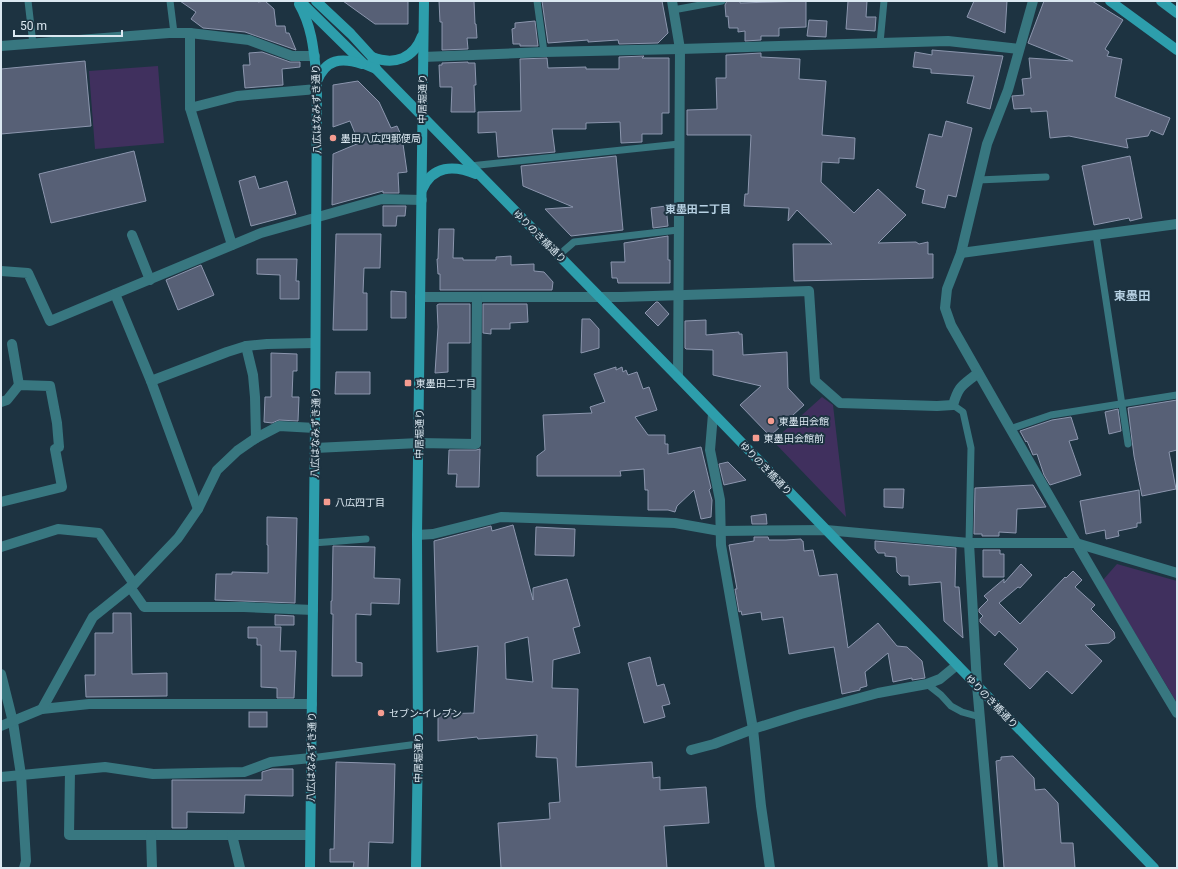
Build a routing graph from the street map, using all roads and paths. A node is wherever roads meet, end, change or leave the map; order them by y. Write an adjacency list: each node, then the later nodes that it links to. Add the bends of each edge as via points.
1 (28, 1): 19 (lane)
2 (170, 1): 15 (lane)
3 (296, 1): 25 (street, 八広はなみずき通り, via 308,24)
4 (300, 1): 28 (street, ゆりのき橋通り)
5 (316, 1): 27 (street, ゆりのき橋通り)
6 (424, 1): 17 (street, 中居堀通り)
7 (537, 1): 24 (lane)
8 (722, 1): 13 (lane)
9 (884, 1): 18 (lane)
10 (1033, 1): 22 (street)
11 (1110, 1): 23 (street)
12 (1161, 1): 14 (street)
13 (672, 5): 21 (street)
14 (1177, 13)
15 (174, 33): 16 (street); 19 (street)
16 (190, 33): 25 (street, via 249,40 292,56); 31 (street)
17 (423, 33): 26 (street, 中居堀通り); 27 (street, via 415,51 410,55 389,61)
18 (880, 43): 21 (street); 22 (street, via 948,41)
19 (33, 44): 20 (street)
20 (1, 46)
21 (680, 49): 24 (street); 33 (street)
22 (1019, 49): 37 (street, via 1008,90 987,144)
23 (1177, 50)
24 (544, 52): 26 (street)
25 (315, 56): 30 (street, 八広はなみずき通り)
26 (423, 56): 32 (street, 中居堀通り)
27 (372, 57): 29 (street, ゆりのき橋通り)
28 (364, 64): 29 (street, ゆりのき橋通り); 30 (street, via 349,60 337,61 324,69)
29 (376, 69): 32 (street, ゆりのき橋通り)
30 (317, 85): 31 (street, via 238,96); 39 (street, 八広はなみずき通り)
31 (190, 108): 44 (street)
32 (422, 116): 34 (street, ゆりのき橋通り); 38 (street, 中居堀通り)
33 (679, 144): 34 (lane); 41 (street)
34 (470, 166): 35 (street, ゆりのき橋通り)
35 (479, 176): 38 (street, via 466,170 449,168 431,176 425,183); 46 (street, ゆりのき橋通り)
36 (1046, 177): 37 (lane)
37 (978, 180): 45 (street)
38 (422, 195): 39 (street, via 382,199); 51 (street, 中居堀通り)
39 (316, 217): 44 (street, via 261,233); 54 (street, 八広はなみずき通り)
40 (1177, 224): 43 (street)
41 (678, 230): 46 (lane, via 574,242); 50 (street)
42 (132, 235): 48 (street)
43 (1096, 235): 45 (street); 63 (lane)
44 (232, 245): 48 (street)
45 (961, 253): 57 (street, via 947,290 945,308 951,325)
46 (559, 255): 53 (street, ゆりのき橋通り)
47 (1, 271): 49 (street, via 28,272 50,321)
48 (150, 280): 49 (street)
49 (115, 294): 59 (street)
50 (678, 296): 53 (street); 58 (street); 64 (street, via 809,291 815,381 840,403)
51 (420, 297): 52 (street); 69 (street, 中居堀通り)
52 (477, 297): 53 (street); 69 (street, via 476,444)
53 (600, 297): 58 (street, ゆりのき橋通り)
54 (315, 343): 56 (street); 66 (street, 八広はなみずき通り)
55 (12, 344): 60 (street)
56 (246, 346): 59 (street); 68 (street, via 253,375)
57 (978, 373): 64 (street, via 960,387); 67 (street)
58 (678, 377): 65 (street, ゆりのき橋通り)
59 (152, 381): 73 (street)
60 (19, 385): 62 (street, via 7,400); 72 (street, via 50,386 57,423 59,447 55,449 62,487)
61 (1177, 395): 63 (lane)
62 (1, 402)
63 (1122, 403): 67 (lane, via 1051,415); 70 (lane)
64 (953, 405): 79 (lane, via 963,412 971,448)
65 (713, 414): 74 (street, ゆりのき橋通り); 75 (street, via 710,450 720,500)
66 (315, 428): 68 (street, via 279,426); 71 (street, 八広はなみずき通り)
67 (1010, 429): 80 (street)
68 (256, 438): 73 (street, via 237,451 217,470)
69 (419, 443): 71 (street); 76 (street, 中居堀通り)
70 (1128, 444)
71 (315, 448): 78 (street, 八広はなみずき通り)
72 (1, 502)
73 (198, 509): 83 (street, via 178,538)
74 (826, 530): 75 (street); 79 (street); 85 (street, ゆりのき橋通り)
75 (720, 531): 76 (street, via 675,522 501,517 433,534); 95 (street, via 720,545)
76 (417, 534): 96 (street, 中居堀通り)
77 (366, 539): 78 (lane)
78 (313, 543): 84 (street, 八広はなみずき通り)
79 (969, 543): 80 (street); 88 (street)
80 (1076, 543): 82 (street); 91 (street)
81 (1, 547): 83 (street, via 58,530 99,533)
82 (1177, 573)
83 (132, 586): 84 (street, via 144,607); 90 (street, via 93,617)
84 (313, 610): 89 (street, 八広はなみずき通り)
85 (957, 665): 87 (street, via 940,679); 88 (street, ゆりのき橋通り)
86 (1, 674): 93 (street)
87 (927, 684): 92 (lane, via 952,706); 95 (street, via 878,693)
88 (977, 685): 92 (street); 112 (street, ゆりのき橋通り)
89 (312, 704): 90 (street, via 89,704); 98 (street, 八広はなみずき通り)
90 (42, 709): 93 (street)
91 (1177, 713)
92 (980, 717): 111 (street)
93 (13, 722): 94 (street); 100 (street)
94 (1, 726)
95 (753, 729): 97 (street); 110 (street)
96 (418, 744): 98 (lane); 109 (street, 中居堀通り)
97 (691, 750)
98 (311, 758): 99 (street, via 271,762 244,772 153,774 105,767); 103 (street, 八広はなみずき通り)
99 (70, 771): 100 (street); 104 (street, via 69,836)
100 (21, 775): 101 (street); 105 (street, via 26,861)
101 (1, 777)
102 (232, 835): 103 (street); 104 (street); 107 (street)
103 (310, 835): 108 (street, 八広はなみずき通り)
104 (151, 836): 106 (street)
105 (24, 868)
106 (152, 868)
107 (240, 868)
108 (310, 868)
109 (416, 868)
110 (770, 868)
111 (992, 868)
112 (1154, 868)

